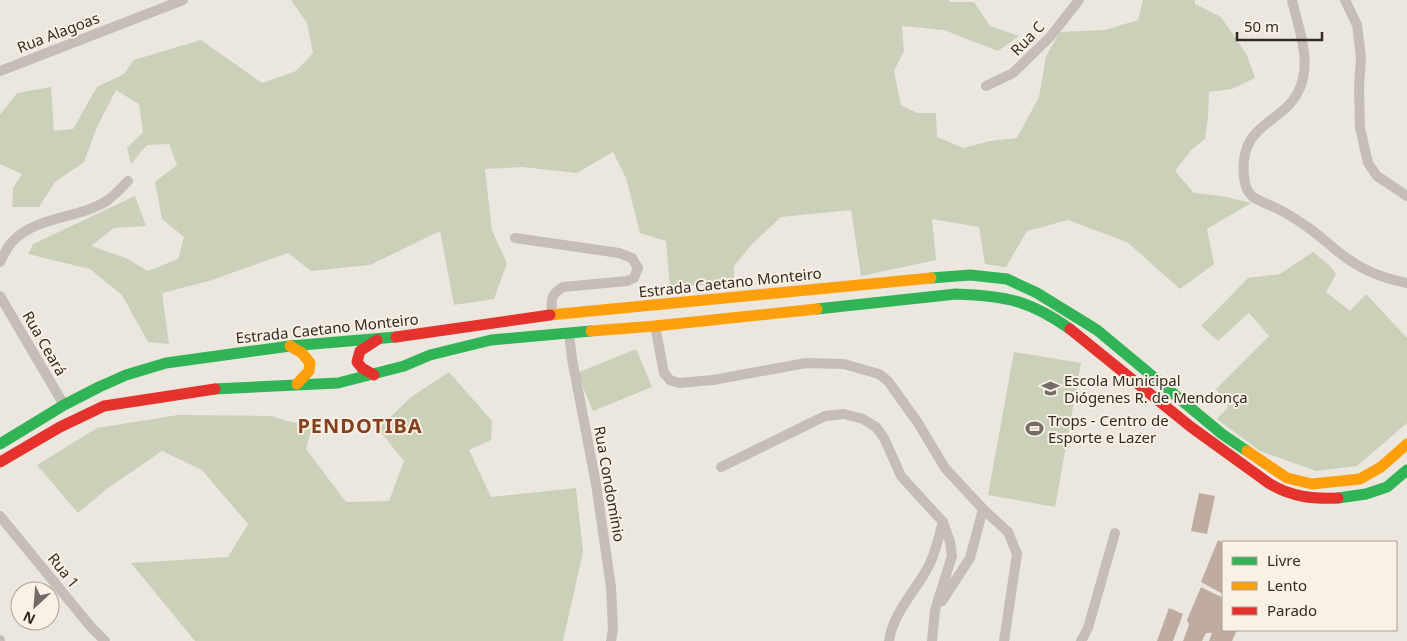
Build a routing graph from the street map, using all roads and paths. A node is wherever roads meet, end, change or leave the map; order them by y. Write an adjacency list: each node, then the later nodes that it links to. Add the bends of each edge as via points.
1 (183, 0): 5 (street, Rua Alagoas)
2 (1079, 0): 6 (street, Rua C, via 1050,37 1013,73)
3 (1292, 0): 11 (street, via 1306,60 1302,85 1285,111 1254,134 1243,168 1245,187 1253,196 1306,226 1355,264 1388,279)
4 (1344, 0): 8 (street, via 1357,25 1361,57 1360,128 1368,163 1377,176)
5 (0, 71)
6 (986, 86)
7 (128, 181): 10 (street, via 101,204 20,234)
8 (1406, 194)
9 (515, 238): 13 (street, via 619,253 632,258 638,268 634,278 626,281 563,287 551,300)
10 (0, 262)
11 (1407, 283)
12 (0, 296): 20 (street, Rua Ceará)
13 (552, 315): 16 (main road, Estrada Caetano Monteiro); 22 (main road, Estrada Caetano Monteiro, via 912,279 970,275 1007,279 1037,293 1097,330 1222,434 1286,478 1312,484 1360,479 1381,467)
14 (655, 326): 15 (main road); 25 (main road, via 956,294 1015,299 1043,311 1079,335 1221,450 1291,495 1315,499 1360,494 1387,487); 26 (street, via 664,373 679,383 806,363 844,364 879,374 900,397 945,468)
15 (570, 333): 18 (main road, via 491,340 430,355); 32 (street, Rua Condomínio, via 611,587)
16 (376, 340): 17 (main road, Estrada Caetano Monteiro); 18 (main road, via 357,355 357,362 362,368)
17 (290, 346): 19 (main road, via 310,363 309,371); 20 (main road, Estrada Caetano Monteiro, via 166,363 126,375)
18 (374, 374): 19 (main road, via 338,383)
19 (297, 384): 23 (main road, via 213,389 104,406)
20 (64, 406): 21 (main road, Estrada Caetano Monteiro)
21 (0, 444)
22 (1407, 444)
23 (0, 462)
24 (722, 467): 28 (street, via 825,416 844,414 863,419 876,427 900,476)
25 (1407, 470)
26 (983, 509): 30 (street, via 970,558); 35 (street, via 1008,532 1017,554)
27 (0, 516): 31 (street, Rua 1)
28 (943, 522): 30 (street, via 952,556); 33 (street, via 937,550 904,604)
29 (1115, 533): 36 (street, via 1088,628)
30 (935, 610): 34 (street)
31 (105, 641)
32 (611, 641)
33 (889, 641)
34 (932, 641)
35 (1004, 641)
36 (1081, 641)

